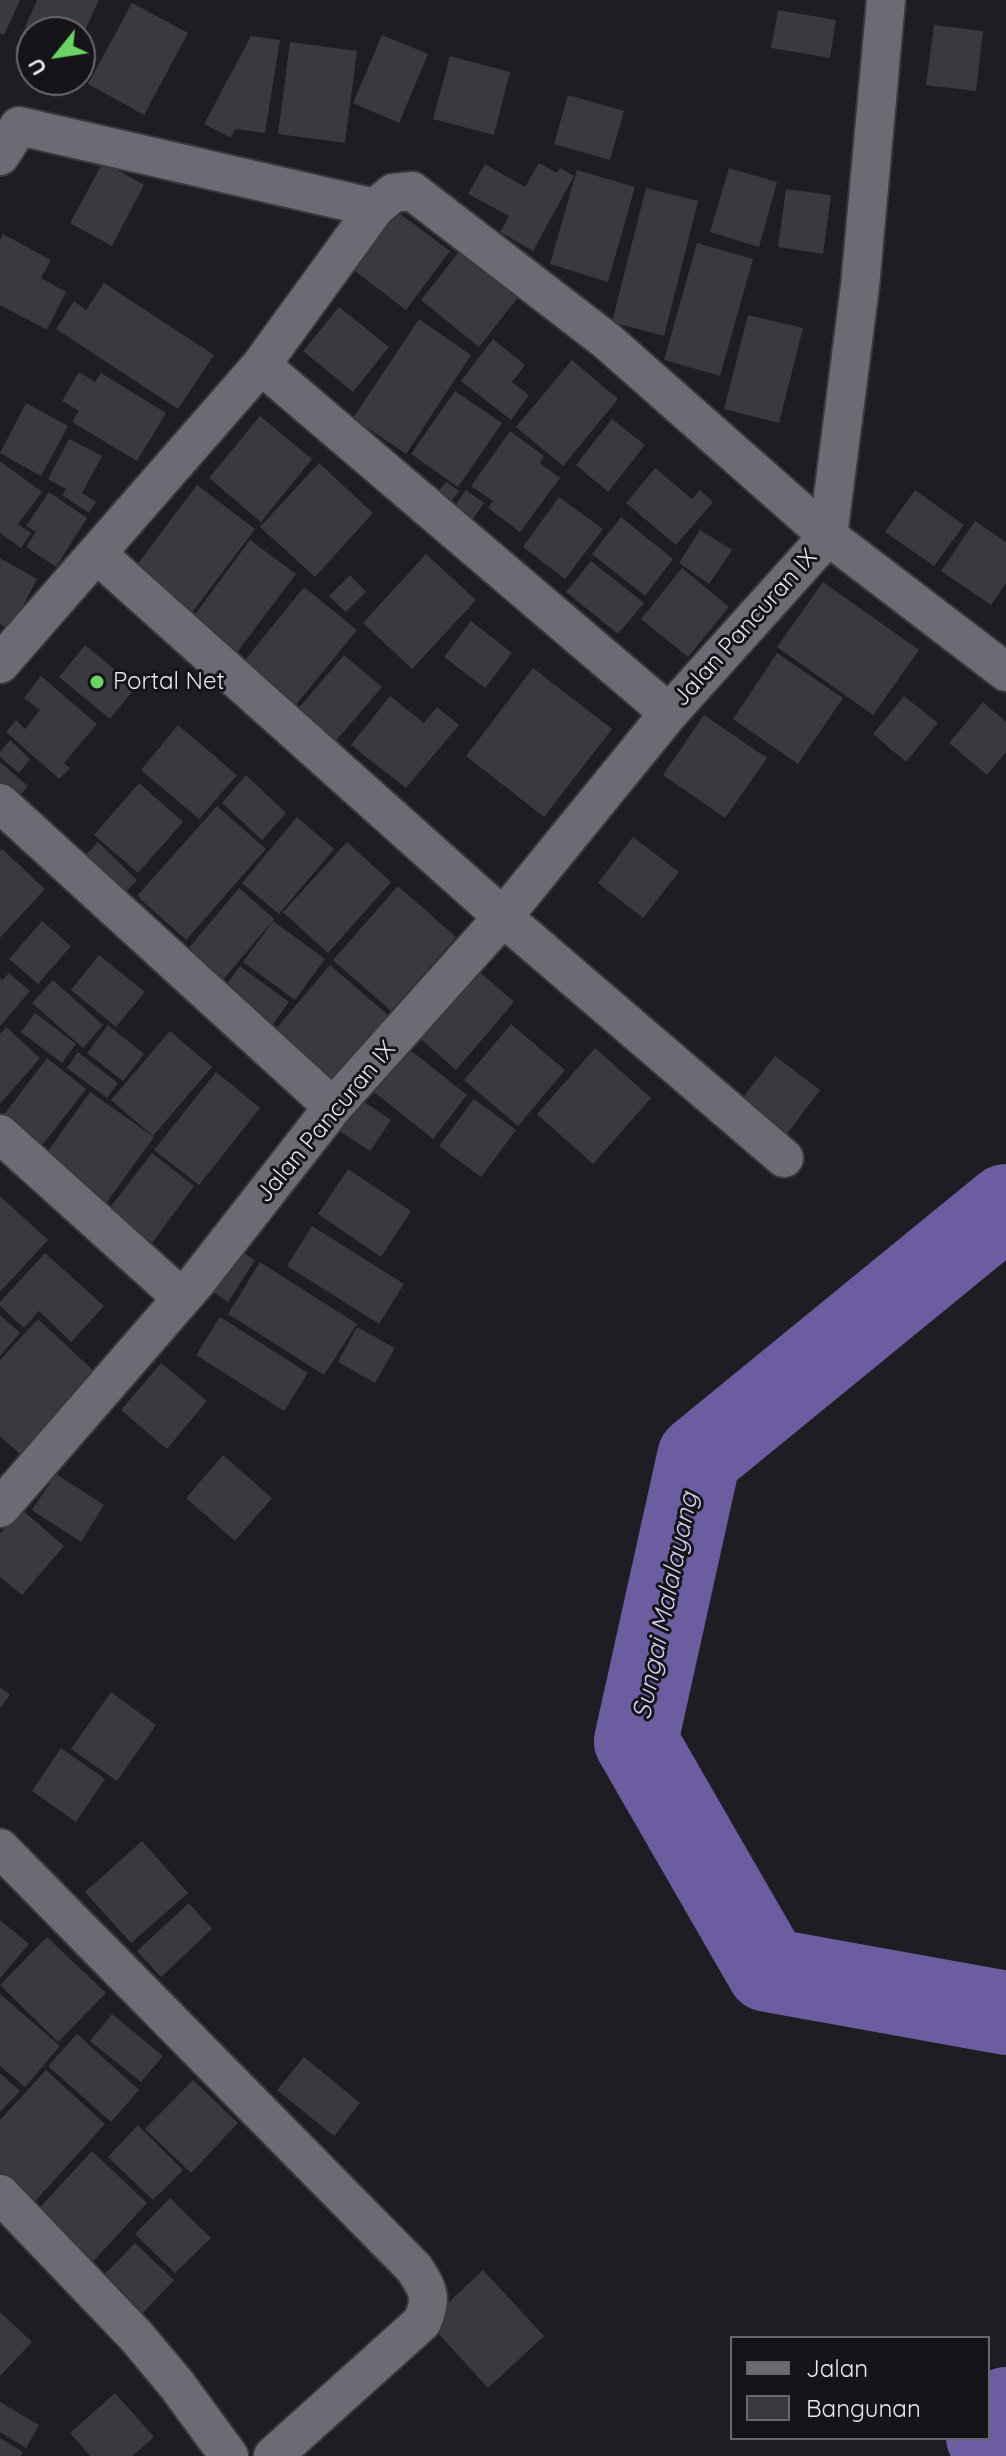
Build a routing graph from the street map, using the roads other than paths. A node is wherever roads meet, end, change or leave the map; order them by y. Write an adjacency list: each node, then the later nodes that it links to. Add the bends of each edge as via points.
1 (886, 0): 5 (street, via 860,286)
2 (0, 156): 3 (street, via 19,126)
3 (375, 208): 4 (street, Jalan Pancuran IX); 5 (street, Jalan Pancuran IX, via 393,193 412,191 607,341)
4 (261, 365): 6 (street, Jalan Pancuran IX); 9 (street)
5 (828, 536): 8 (street); 9 (street, Jalan Pancuran IX)
6 (98, 555): 7 (street, Jalan Pancuran IX); 11 (street)
7 (0, 664)
8 (1006, 672)
9 (669, 713): 11 (street, Jalan Pancuran IX)
10 (0, 803): 12 (street)
11 (503, 917): 12 (street, Jalan Pancuran IX); 14 (street)
12 (333, 1107): 15 (street, Jalan Pancuran IX)
13 (0, 1134): 15 (street)
14 (784, 1158)
15 (182, 1298): 16 (street, Jalan Pancuran IX)
16 (4, 1496)
17 (0, 1848): 20 (street, via 425,2285 430,2304 422,2322)
18 (0, 2194): 19 (street, via 127,2325)
19 (229, 2456)
20 (273, 2456)

